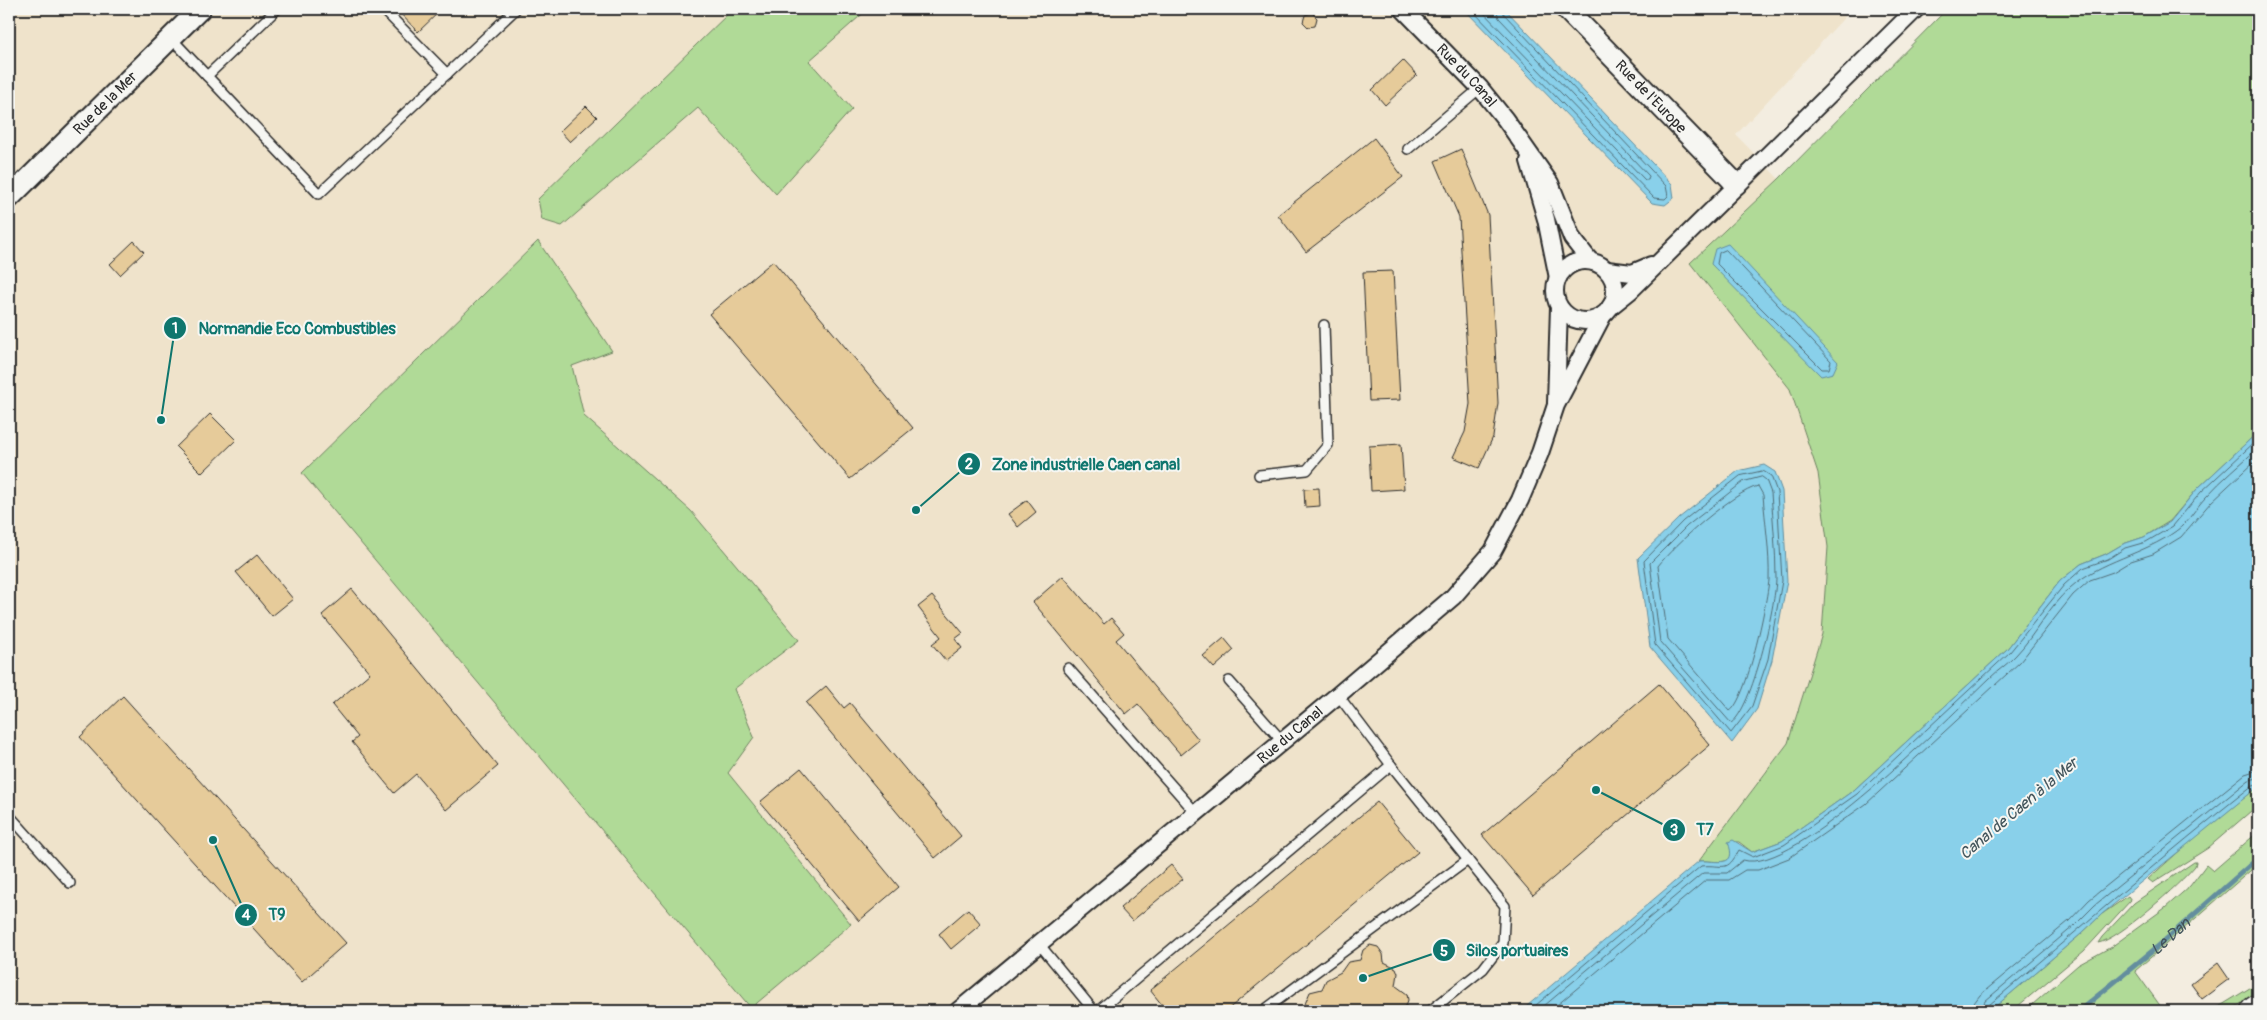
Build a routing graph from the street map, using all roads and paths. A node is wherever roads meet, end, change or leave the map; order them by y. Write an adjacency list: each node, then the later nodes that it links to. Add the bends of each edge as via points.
1 (200, 9): 8 (street, Rue de la Mer)
2 (277, 9): 10 (lane)
3 (383, 9): 9 (lane)
4 (516, 9): 9 (lane)
5 (1403, 9): 11 (street, Rue du Canal)
6 (1566, 9): 14 (street, Rue de l'Europe)
7 (1916, 9): 14 (street)
8 (171, 38): 10 (lane); 15 (street, Rue de la Mer)
9 (447, 74): 10 (lane, via 319,194)
10 (207, 76)
11 (1480, 88): 12 (lane); 13 (street, Rue du Canal)
12 (1408, 149)
13 (1525, 149): 16 (street, Rue du Canal, via 1550,183 1572,238); 19 (street, Rue du Canal, via 1546,219)
14 (1736, 184): 17 (street)
15 (9, 198)
16 (1590, 261): 18 (street, Rue du Canal); 19 (street, via 1571,264)
17 (1658, 262): 18 (street, via 1632,272); 21 (street)
18 (1608, 270): 21 (street, Rue du Canal, via 1615,288)
19 (1558, 278): 20 (street, Rue du Canal, via 1555,288)
20 (1560, 306): 21 (street, via 1575,319 1585,321); 23 (street, Rue du Canal)
21 (1607, 311): 23 (street, Rue du Canal)
22 (1324, 325): 24 (lane, via 1328,445 1307,470)
23 (1556, 405): 27 (street, Rue du Canal, via 1520,500 1492,551 1453,597)
24 (1260, 475)
25 (1068, 668): 30 (lane)
26 (1229, 681): 28 (lane)
27 (1338, 695): 28 (street, Rue du Canal); 29 (lane)
28 (1282, 741): 30 (street, Rue du Canal)
29 (1391, 765): 32 (lane); 37 (lane)
30 (1196, 813): 34 (street, Rue du Canal)
31 (9, 815): 33 (lane)
32 (1468, 860): 38 (lane); 39 (lane, via 1506,906 1504,943 1483,969)
33 (70, 883)
34 (1040, 945): 35 (street, Rue du Canal); 36 (lane)
35 (958, 1011)
36 (1094, 1011)
37 (1098, 1011)
38 (1263, 1011)
39 (1430, 1011)

